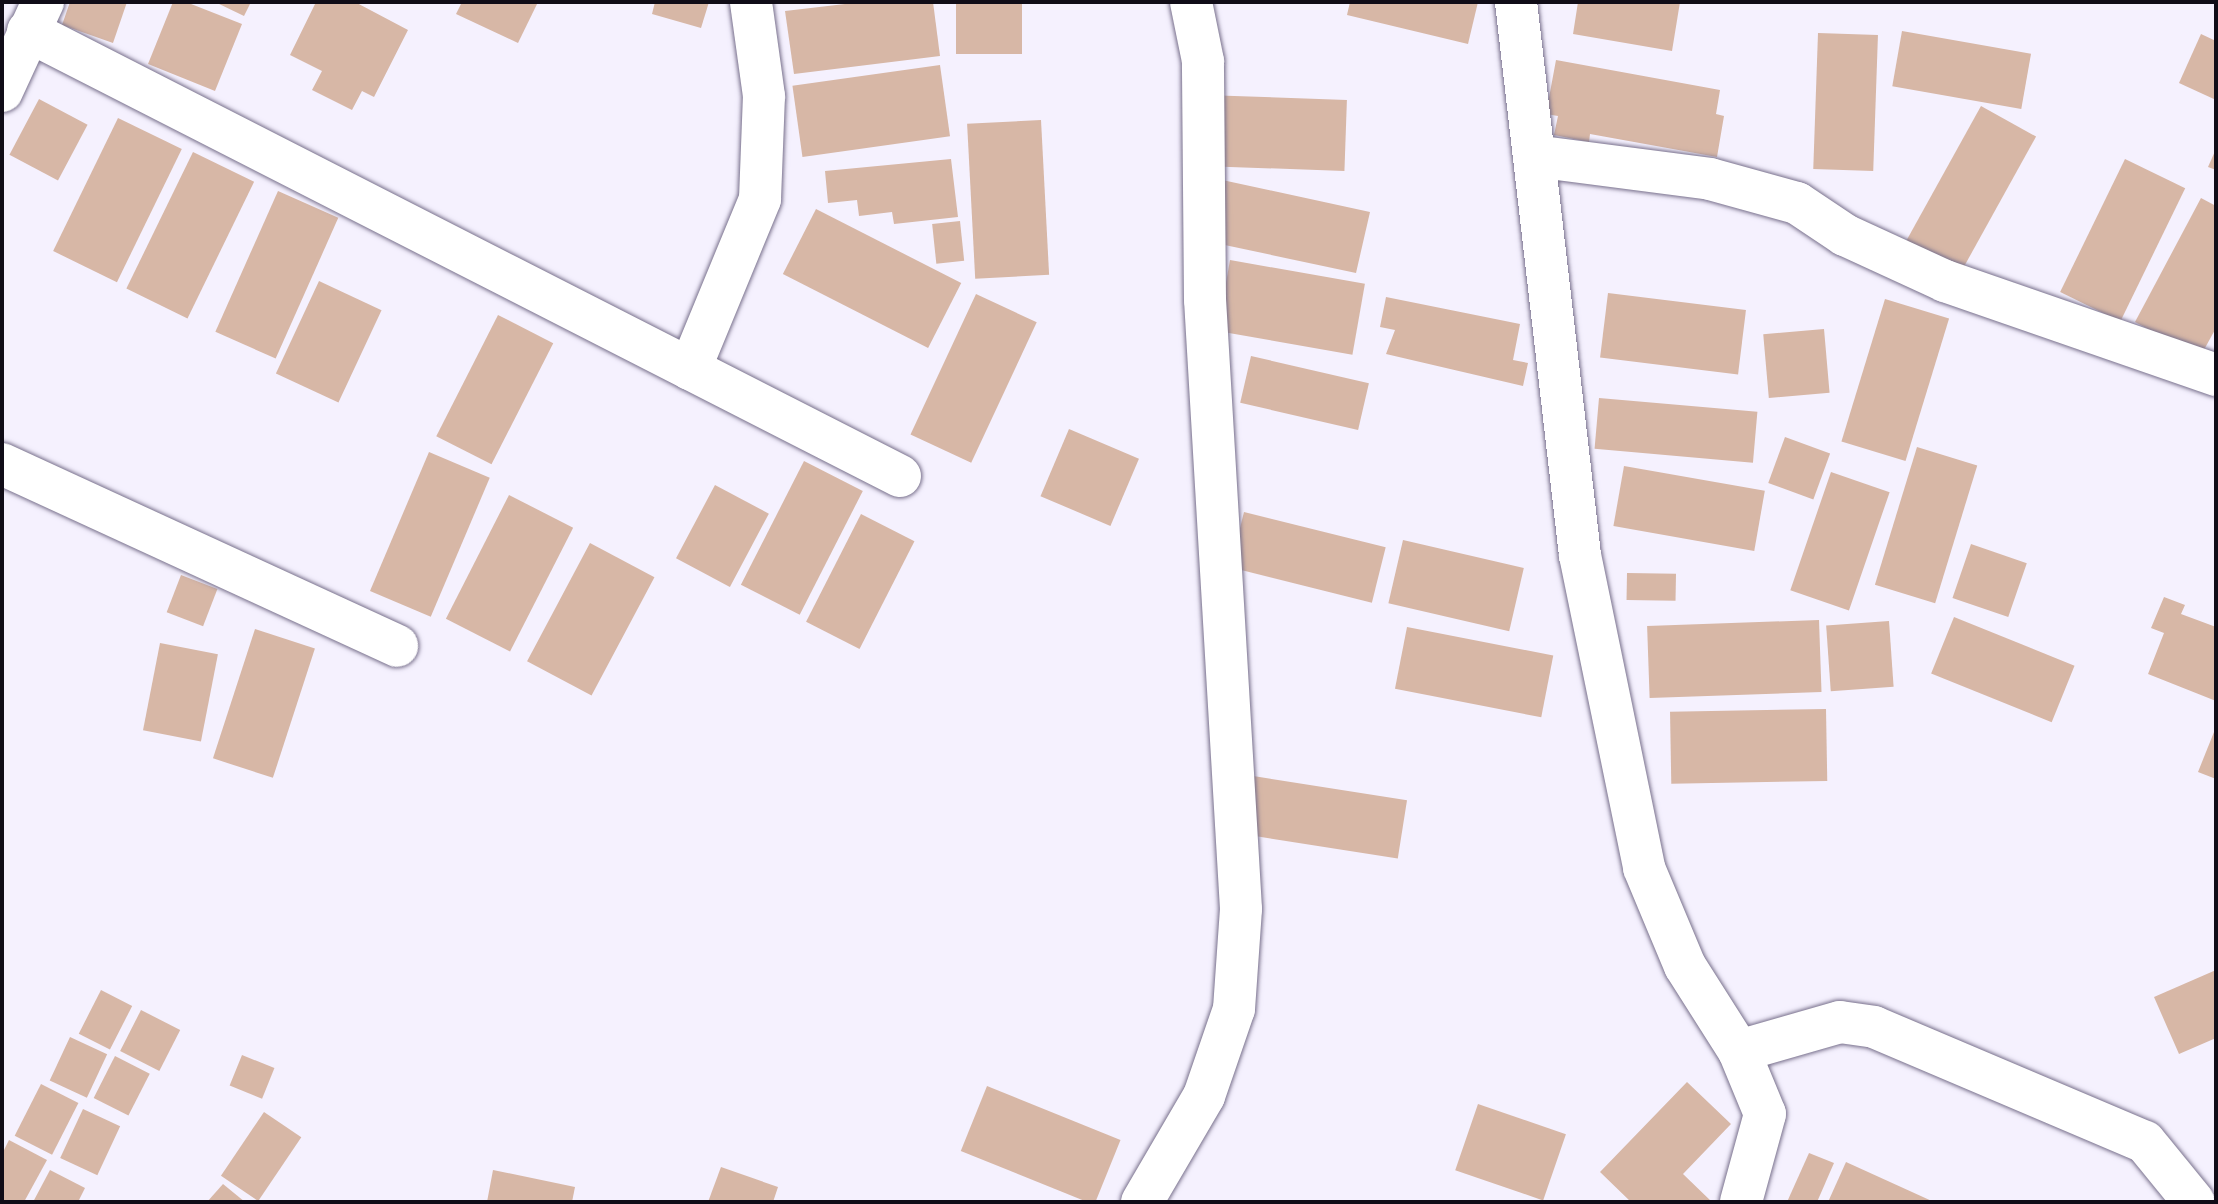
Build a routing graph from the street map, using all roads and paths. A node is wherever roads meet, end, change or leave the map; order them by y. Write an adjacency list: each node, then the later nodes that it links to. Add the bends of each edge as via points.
1 (751, 2): 7 (street, via 764,96 760,199)
2 (1191, 2): 13 (street, via 1203,61 1205,300 1241,909 1234,1009 1204,1096)
3 (1516, 2): 6 (street)
4 (36, 16): 5 (street); 7 (street)
5 (2, 91)
6 (1534, 156): 8 (street, via 1710,179 1797,203 1845,235 1945,281); 12 (street, via 1580,555 1644,868 1685,966)
7 (690, 369): 10 (street)
8 (2216, 375)
9 (2, 464): 11 (street)
10 (900, 476)
11 (397, 646)
12 (1739, 1051): 14 (street, via 1765,1114); 15 (street, via 1840,1022 1874,1027 2145,1142)
13 (1142, 1202)
14 (1741, 1202)
15 (2194, 1202)

